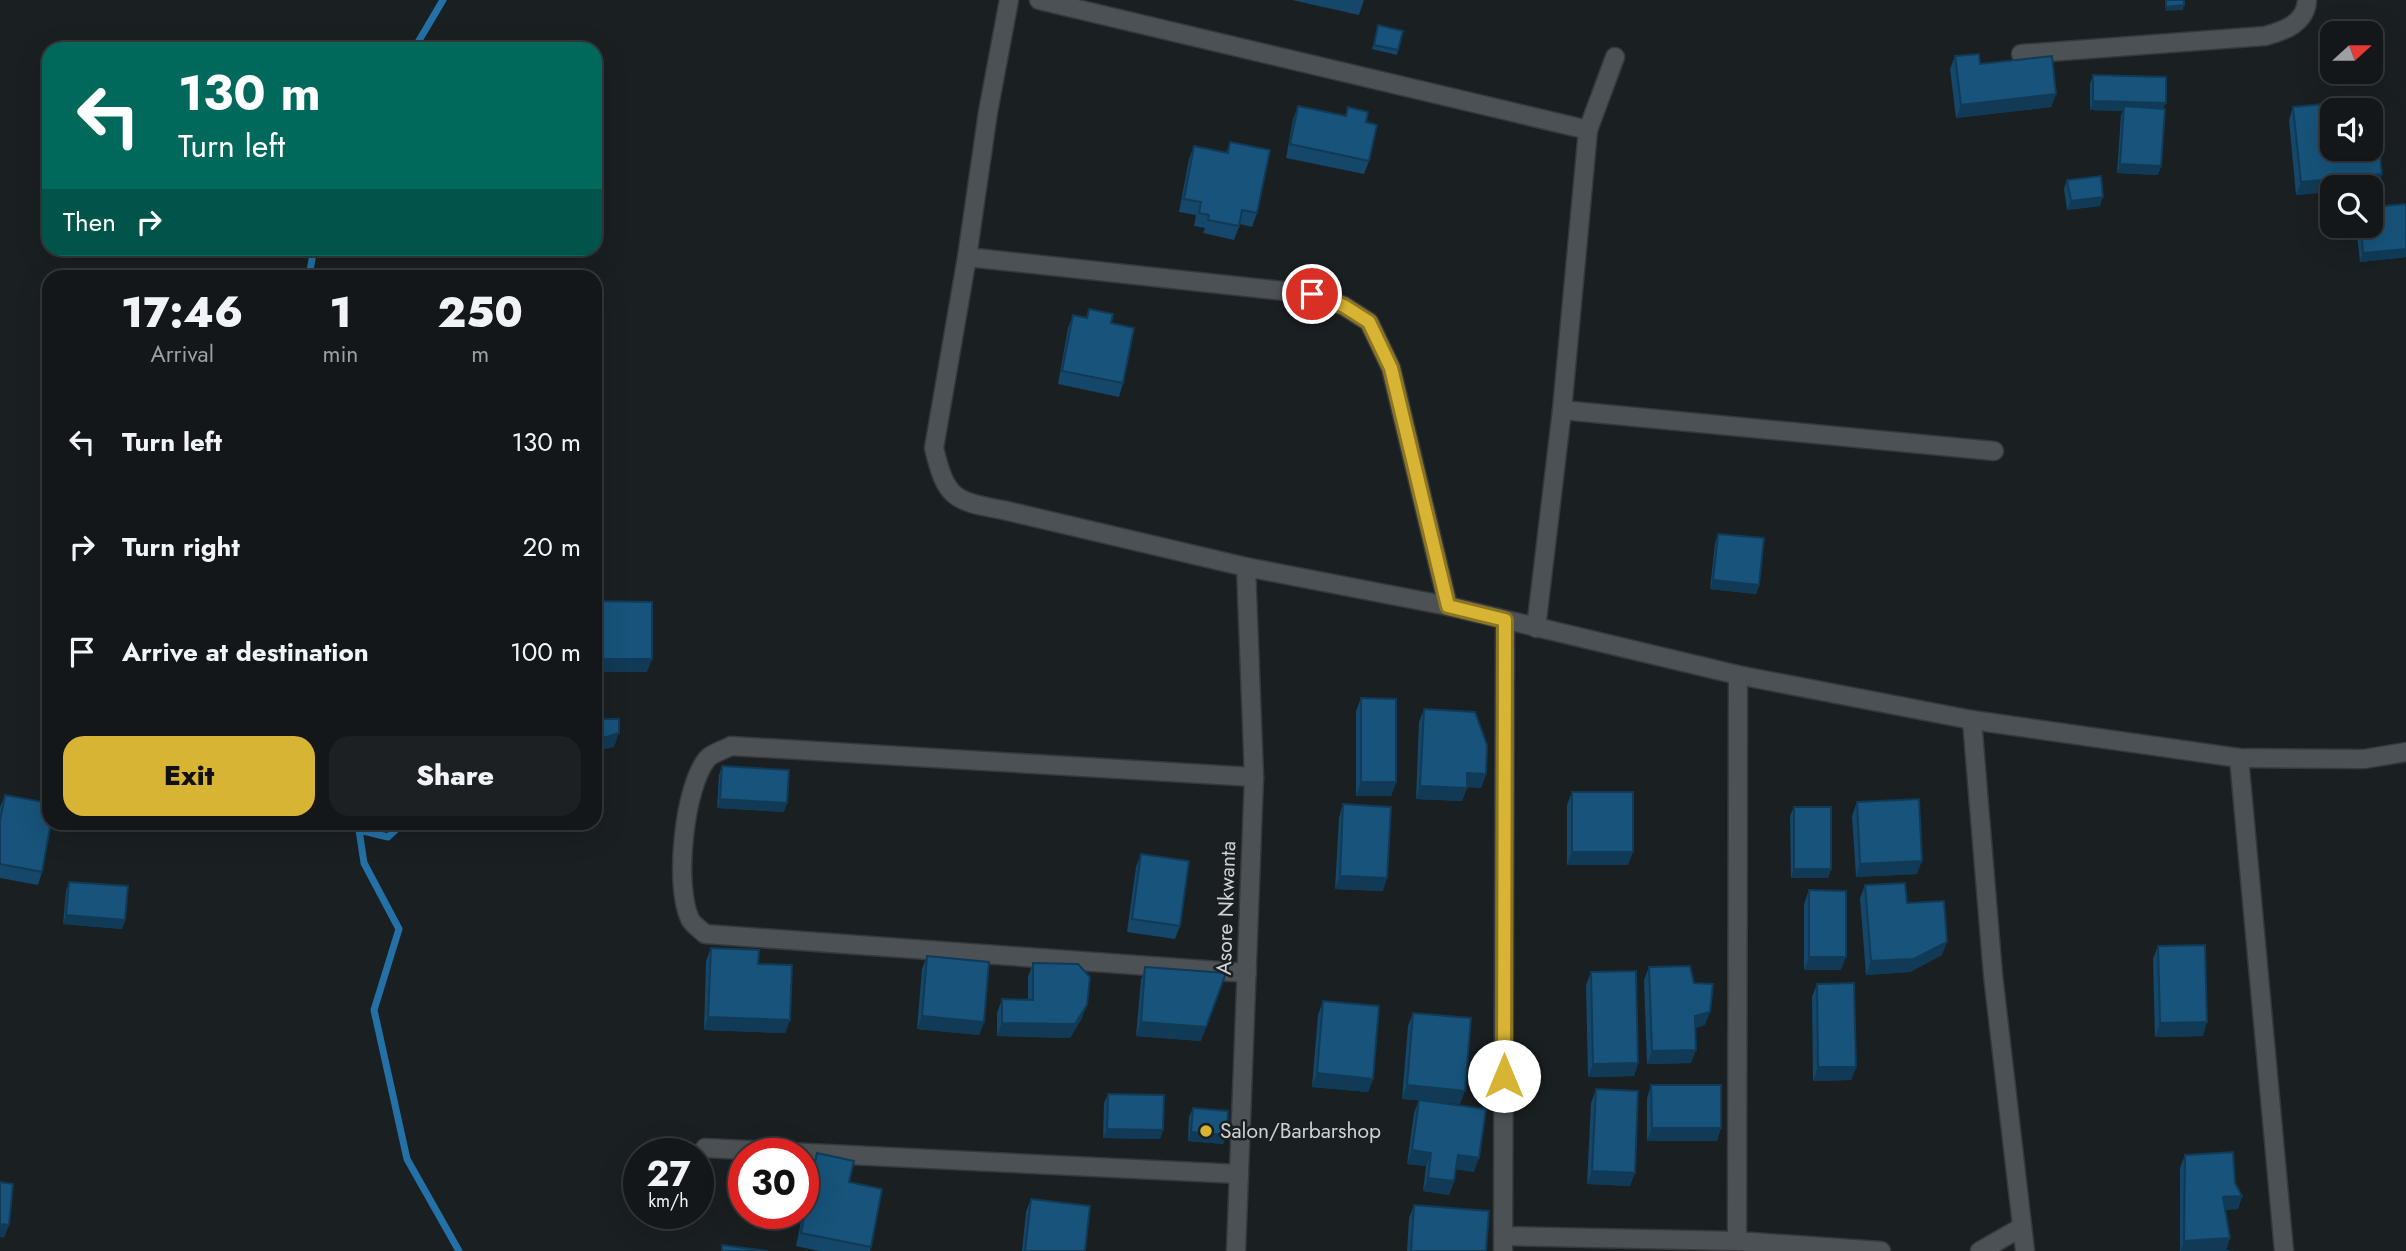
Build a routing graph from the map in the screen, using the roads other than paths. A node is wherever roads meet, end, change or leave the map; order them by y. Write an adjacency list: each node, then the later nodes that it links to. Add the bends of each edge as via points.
1 (1009, 0): 7 (street)
2 (1039, 0): 6 (street)
3 (2307, 0): 4 (street, via 2298,21 2265,36)
4 (2021, 54)
5 (1615, 57): 6 (street)
6 (1588, 130): 8 (street)
7 (967, 257): 10 (street, via 934,448 942,480 953,495 968,504); 11 (street, via 1312,294 1369,322 1391,368)
8 (1562, 410): 9 (street); 13 (street)
9 (1994, 451)
10 (1246, 567): 11 (street); 18 (street, Asore Nkwanta)
11 (1448, 606): 12 (street)
12 (1505, 620): 13 (street); 24 (street)
13 (1536, 628): 14 (street)
14 (1738, 675): 15 (street); 23 (street)
15 (1972, 720): 17 (street); 22 (street, via 1993,975)
16 (2406, 752): 17 (street, via 2364,759)
17 (2239, 758): 29 (street)
18 (1254, 777): 19 (street, Asore Nkwanta); 19 (street, via 731,746 708,758 693,790 685,824 682,881 690,920 705,934)
19 (1247, 973): 21 (street, Asore Nkwanta)
20 (714, 1148): 21 (street)
21 (1239, 1174): 25 (street, Asore Nkwanta)
22 (2022, 1227): 27 (street); 28 (street)
23 (1737, 1241): 24 (street); 26 (street)
24 (1504, 1244)
25 (1236, 1251)
26 (1881, 1251)
27 (1980, 1251)
28 (2025, 1251)
29 (2284, 1251)

